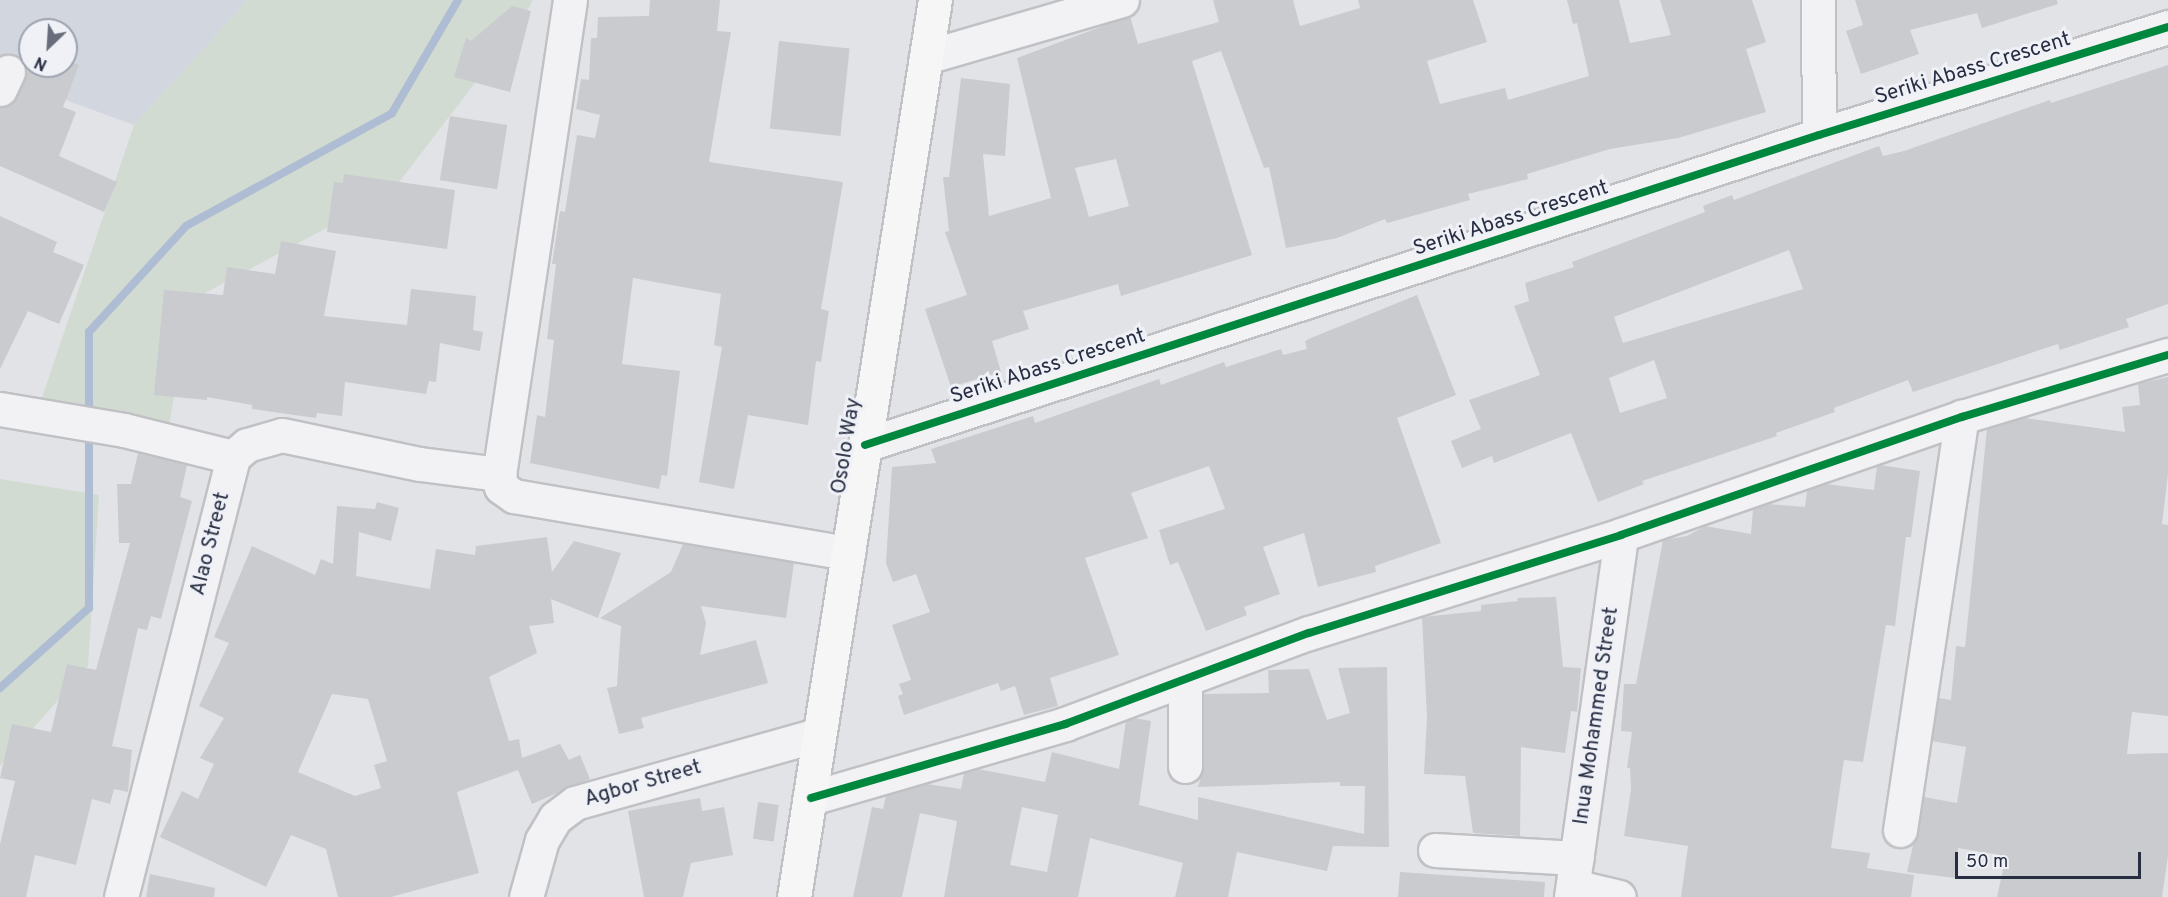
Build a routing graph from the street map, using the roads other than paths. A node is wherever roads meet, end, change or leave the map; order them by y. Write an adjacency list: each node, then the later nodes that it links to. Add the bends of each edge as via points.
1 (570, 0): 13 (street)
2 (935, 0): 6 (main road, Osolo Way)
3 (1122, 0): 6 (street)
4 (1818, 0): 7 (street)
5 (2168, 27): 7 (street, Seriki Abass Crescent)
6 (926, 57): 11 (main road, Osolo Way)
7 (1819, 135): 11 (street, Seriki Abass Crescent)
8 (2168, 355): 10 (street)
9 (0, 410): 12 (street, via 123,430)
10 (1962, 417): 14 (street); 20 (street)
11 (865, 445): 15 (main road, Osolo Way)
12 (233, 457): 13 (street, via 247,445 282,435 420,464); 23 (street, Alao Street)
13 (499, 474): 15 (street, via 501,487 514,496)
14 (1621, 535): 16 (street, via 1309,633); 22 (street, Inua Mohammed Street)
15 (848, 553): 17 (main road, Osolo Way)
16 (1185, 680): 18 (street); 19 (street, via 1065,724)
17 (817, 735): 19 (main road, Osolo Way); 24 (street, Agbor Street, via 575,803 555,818 542,840)
18 (1185, 766)
19 (811, 798): 25 (main road, Osolo Way)
20 (1900, 830)
21 (1434, 850): 22 (street)
22 (1574, 880): 26 (street)
23 (121, 897)
24 (526, 897)
25 (794, 897)
26 (1619, 897)

